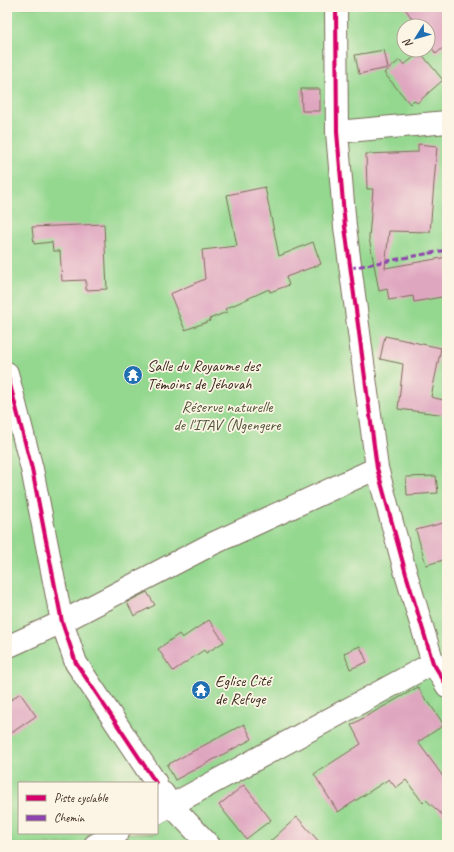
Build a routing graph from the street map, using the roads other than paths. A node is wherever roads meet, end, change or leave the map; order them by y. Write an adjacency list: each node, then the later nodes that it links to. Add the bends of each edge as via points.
1 (336, 7): 3 (street)
2 (447, 122): 3 (street)
3 (336, 132): 5 (street, via 345,228)
4 (7, 373): 6 (street, via 32,469)
5 (377, 468): 6 (street, via 212,544); 8 (street)
6 (62, 622): 7 (street); 10 (street, via 76,663)
7 (7, 647)
8 (433, 663): 9 (street); 12 (street)
9 (447, 686)
10 (156, 782)
11 (158, 787): 12 (street)
12 (164, 809): 15 (street)
13 (116, 834): 14 (street)
14 (95, 845)
15 (209, 845)

